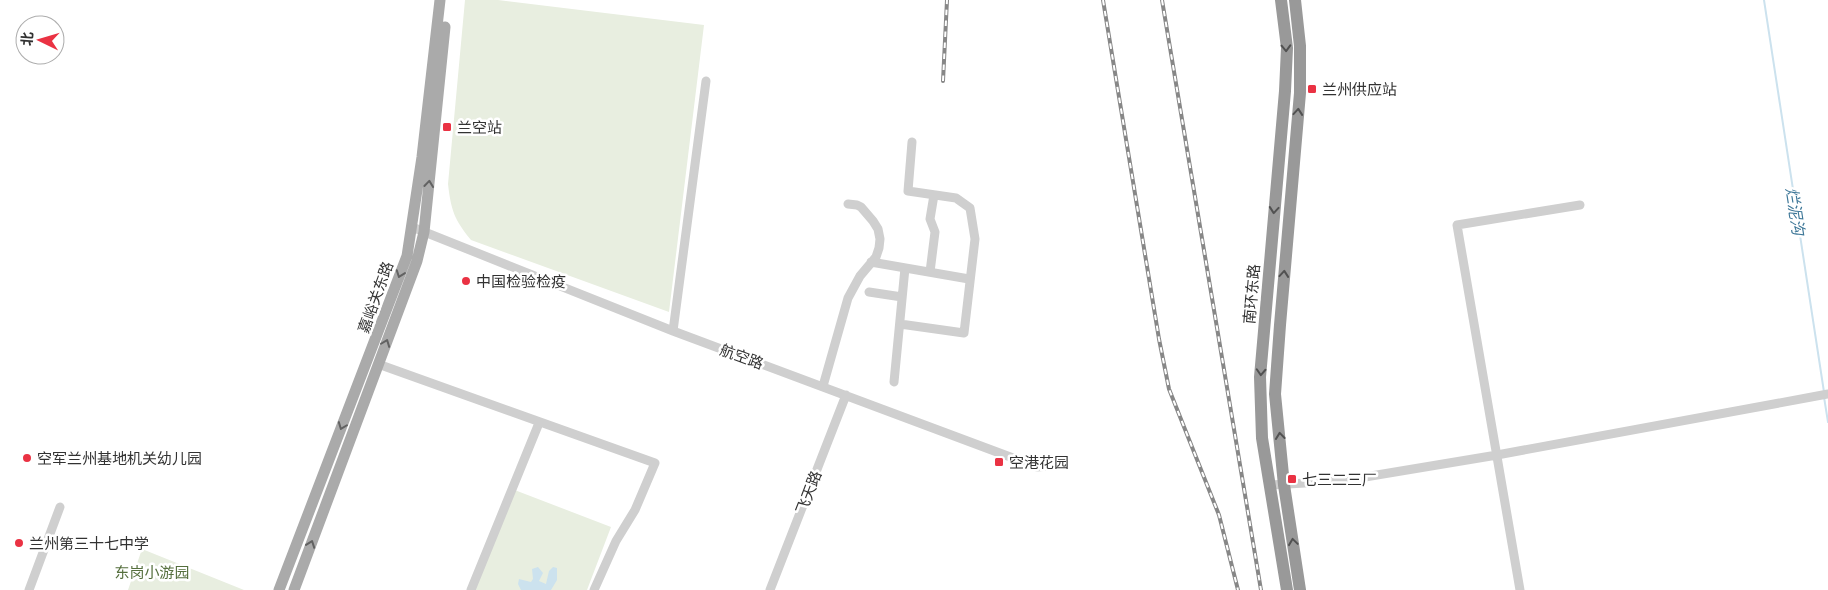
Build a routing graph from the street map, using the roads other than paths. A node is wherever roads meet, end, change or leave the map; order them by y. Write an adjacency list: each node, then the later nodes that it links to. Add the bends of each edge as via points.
1 (440, 0): 10 (main road, 嘉峪关东路)
2 (447, 0): 11 (main road, 嘉峪关东路, one-way to 2)
3 (1280, 0): 28 (highway, 南环东路, one-way to 28, via 1287,48 1285,91 1260,377 1262,438)
4 (1295, 0): 29 (highway, 南环东路, one-way to 4, via 1275,394 1300,93 1300,46)
5 (706, 81): 19 (street)
6 (912, 142): 7 (street, via 908,191)
7 (934, 195): 14 (street, via 930,219 935,232); 15 (street, via 956,198 970,208 974,239)
8 (848, 204): 12 (street, via 861,207 878,229 879,248)
9 (1580, 205): 26 (street, via 1457,225)
10 (412, 228): 11 (street, 航空路); 32 (main road, 嘉峪关东路, one-way to 32, via 407,256)
11 (424, 232): 19 (street, 航空路); 20 (main road, 嘉峪关东路, one-way to 11, via 417,260)
12 (871, 262): 13 (street); 22 (street, via 848,298)
13 (906, 268): 14 (street); 17 (street)
14 (930, 272): 15 (street)
15 (969, 279): 18 (street, via 964,333)
16 (868, 292): 17 (street)
17 (902, 297): 18 (street)
18 (900, 324): 21 (street)
19 (673, 331): 22 (street, 航空路)
20 (378, 364): 25 (street); 33 (main road, 嘉峪关东路, one-way to 20)
21 (894, 382)
22 (824, 386): 24 (street, 航空路)
23 (1828, 394): 26 (street)
24 (846, 395): 27 (street, 航空路, via 1038,467); 36 (street, 飞天路)
25 (540, 423): 34 (street); 35 (street, via 655,464)
26 (1497, 455): 29 (street, via 1341,481); 39 (street)
27 (1063, 465)
28 (1269, 485): 29 (street); 37 (highway, 南环东路)
29 (1284, 485): 38 (highway, 南环东路, one-way to 29)
30 (60, 507): 31 (street)
31 (29, 590)
32 (279, 590)
33 (294, 590)
34 (471, 590)
35 (594, 590)
36 (770, 590)
37 (1287, 590)
38 (1300, 590)
39 (1520, 590)

